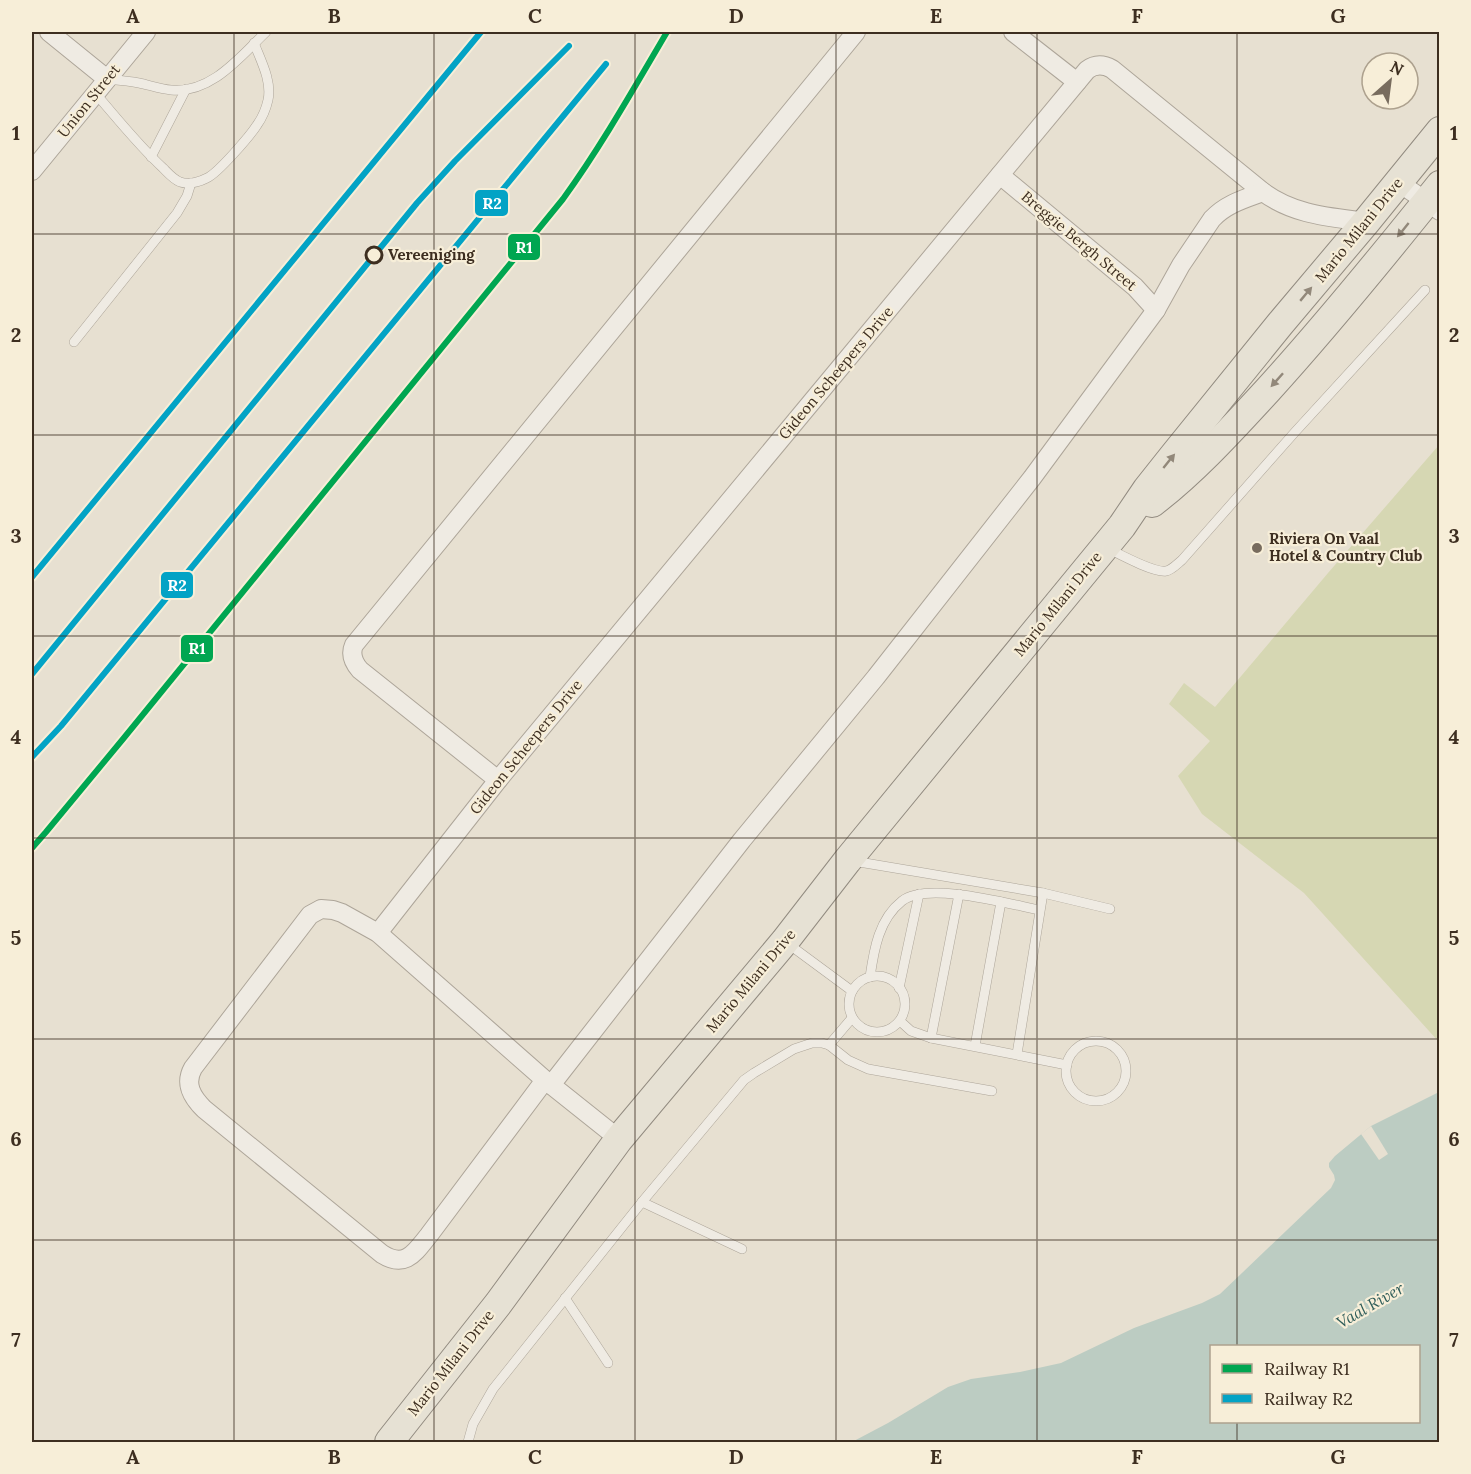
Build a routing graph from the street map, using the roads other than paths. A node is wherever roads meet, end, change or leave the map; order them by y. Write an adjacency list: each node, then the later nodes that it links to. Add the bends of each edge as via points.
1 (49, 32): 8 (street)
2 (146, 32): 8 (street, Union Street)
3 (266, 32): 6 (lane)
4 (856, 32): 25 (street, via 354,645 352,656 360,670)
5 (1013, 32): 7 (street)
6 (254, 43): 9 (lane, via 224,72); 15 (lane, via 268,86 264,112 226,162 209,177)
7 (1077, 82): 13 (street, Gideon Scheepers Drive); 16 (street, Gideon Scheepers Drive, via 1091,67 1112,69)
8 (101, 86): 9 (lane); 11 (lane); 12 (street, Union Street)
9 (186, 89): 11 (lane)
10 (1440, 131): 14 (main road, Mario Milani Drive)
11 (151, 157): 15 (lane, via 174,178)
12 (32, 171)
13 (1000, 175): 20 (street, Breggie Bergh Street, via 1135,287); 25 (street, Gideon Scheepers Drive)
14 (1398, 182): 17 (street); 18 (main road, Mario Milani Drive)
15 (191, 183): 22 (lane, via 177,213)
16 (1263, 192): 18 (street, Gideon Scheepers Drive, via 1283,206 1308,214); 20 (street, via 1232,204 1212,219)
17 (1435, 199): 23 (main road, Mario Milani Drive, one-way to 23)
18 (1366, 222): 21 (main road, Mario Milani Drive, one-way to 18)
19 (1425, 290): 24 (lane, via 1169,571 1153,569)
20 (1156, 310): 45 (street, via 1032,478)
21 (1280, 324): 23 (main road); 24 (main road, Mario Milani Drive, one-way to 21)
22 (74, 342)
23 (1307, 346): 24 (main road, Mario Milani Drive, one-way to 24, via 1227,434)
24 (1113, 536): 26 (main road, Mario Milani Drive)
25 (498, 780): 33 (street, Gideon Scheepers Drive)
26 (847, 861): 27 (lane); 34 (main road, Mario Milani Drive)
27 (1043, 893): 31 (lane); 32 (lane)
28 (919, 894): 29 (lane); 35 (lane, via 903,901 883,925); 36 (lane)
29 (959, 894): 30 (lane); 40 (lane)
30 (1001, 902): 32 (lane); 42 (lane)
31 (1110, 909)
32 (1040, 910): 43 (lane)
33 (378, 933): 45 (street); 45 (street, via 342,913 325,909 313,912 193,1068 189,1087 200,1105 382,1254 400,1260 416,1252)
34 (785, 941): 37 (lane); 47 (main road, Mario Milani Drive)
35 (870, 976): 36 (lane, via 891,980); 37 (lane)
36 (899, 988): 39 (lane, via 905,1004)
37 (852, 991): 38 (lane)
38 (852, 1018): 39 (lane, via 875,1032 885,1031); 41 (lane)
39 (900, 1021): 40 (lane, via 911,1031)
40 (931, 1038): 42 (lane)
41 (829, 1045): 46 (lane, via 868,1069); 48 (lane, via 812,1043 794,1049 744,1080)
42 (975, 1046): 43 (lane)
43 (1017, 1054): 44 (lane)
44 (1066, 1065): 44 (lane, via 1078,1047 1097,1041 1116,1049 1123,1058 1126,1076 1123,1086 1109,1099 1090,1101 1073,1091)
45 (548, 1082): 47 (street)
46 (992, 1091)
47 (619, 1139): 52 (main road, Mario Milani Drive, via 498,1304)
48 (642, 1202): 49 (lane); 50 (lane)
49 (742, 1249)
50 (565, 1298): 51 (lane); 53 (lane, via 493,1389 473,1424)
51 (608, 1363)
52 (389, 1443)
53 (468, 1443)

